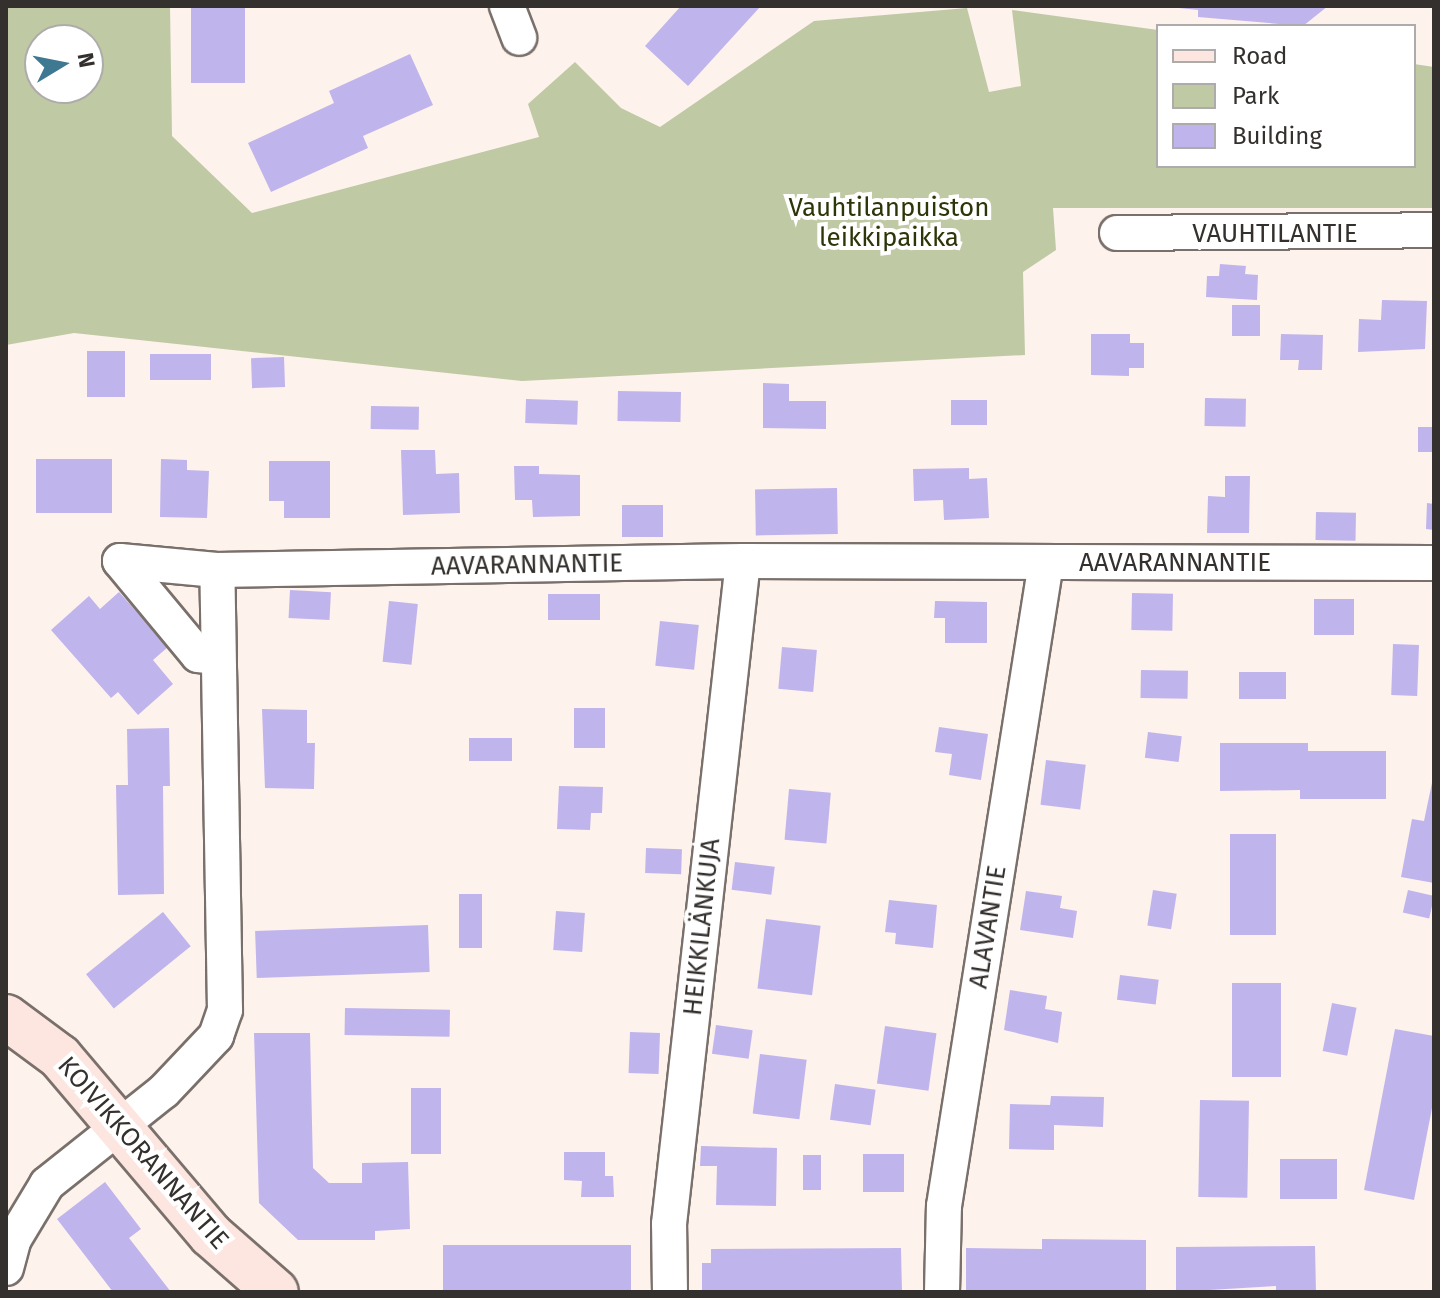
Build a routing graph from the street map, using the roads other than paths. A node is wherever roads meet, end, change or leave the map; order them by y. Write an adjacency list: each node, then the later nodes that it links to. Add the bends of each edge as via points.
1 (507, 6): 2 (street)
2 (519, 38)
3 (1434, 230): 4 (street, VAUHTILANTIE)
4 (1117, 233)
5 (743, 561): 6 (street, AAVARANNANTIE); 8 (street, AAVARANNANTIE); 14 (street, HEIKKILÄNKUJA, via 669,1224)
6 (1046, 563): 7 (street, AAVARANNANTIE); 15 (street, ALAVANTIE, via 944,1206)
7 (1434, 563)
8 (217, 570): 9 (street); 9 (street, AAVARANNANTIE, via 120,561 198,655)
9 (218, 657): 11 (street, via 225,1010 216,1036 164,1091)
10 (6, 1017): 11 (street, KOIVIKKORANNANTIE, via 60,1057)
11 (121, 1124): 12 (street, via 47,1184 14,1239); 13 (street, KOIVIKKORANNANTIE, via 211,1235)
12 (6, 1268)
13 (276, 1292)
14 (670, 1292)
15 (942, 1292)

